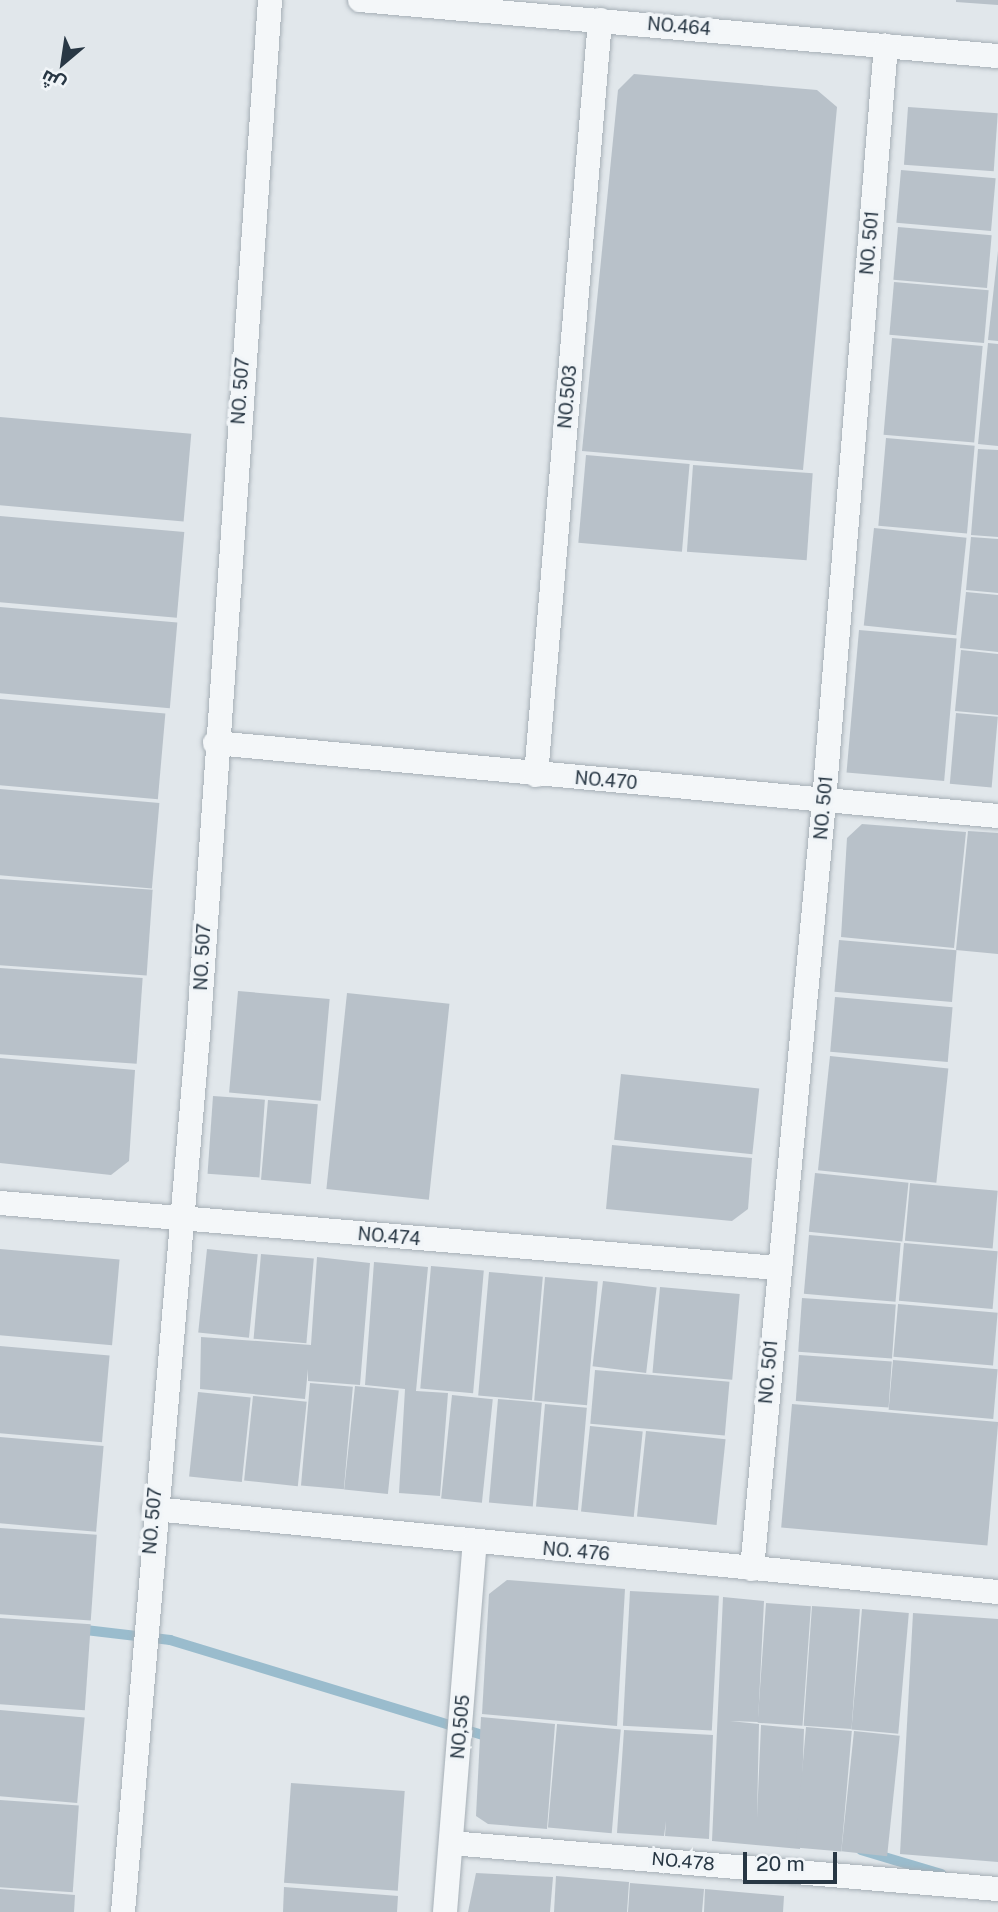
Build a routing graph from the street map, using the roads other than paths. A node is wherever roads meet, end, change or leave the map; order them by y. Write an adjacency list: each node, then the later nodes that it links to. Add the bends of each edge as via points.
1 (270, 0): 6 (street, NO. 507)
2 (360, 0): 3 (street, NO.464)
3 (600, 20): 4 (street, NO.464); 7 (street, NO.503)
4 (886, 46): 5 (street, NO.464); 8 (street, NO. 501)
5 (998, 56)
6 (215, 743): 7 (street, NO.470); 11 (street, NO. 507, via 199,1023)
7 (536, 775): 8 (street, NO.470)
8 (824, 801): 9 (street, NO.470); 12 (street, NO. 501)
9 (998, 817)
10 (0, 1203): 11 (street, NO.474)
11 (180, 1220): 12 (street, NO.474); 13 (street, NO. 507)
12 (778, 1268): 15 (street, NO. 501)
13 (154, 1509): 14 (street, NO. 476); 19 (street, NO. 507)
14 (475, 1542): 15 (street, NO. 476); 17 (street, NO,505)
15 (752, 1569): 16 (street, NO. 476)
16 (998, 1592)
17 (451, 1843): 18 (street, NO.478); 20 (street, NO,505)
18 (998, 1889)
19 (123, 1912)
20 (445, 1912)

